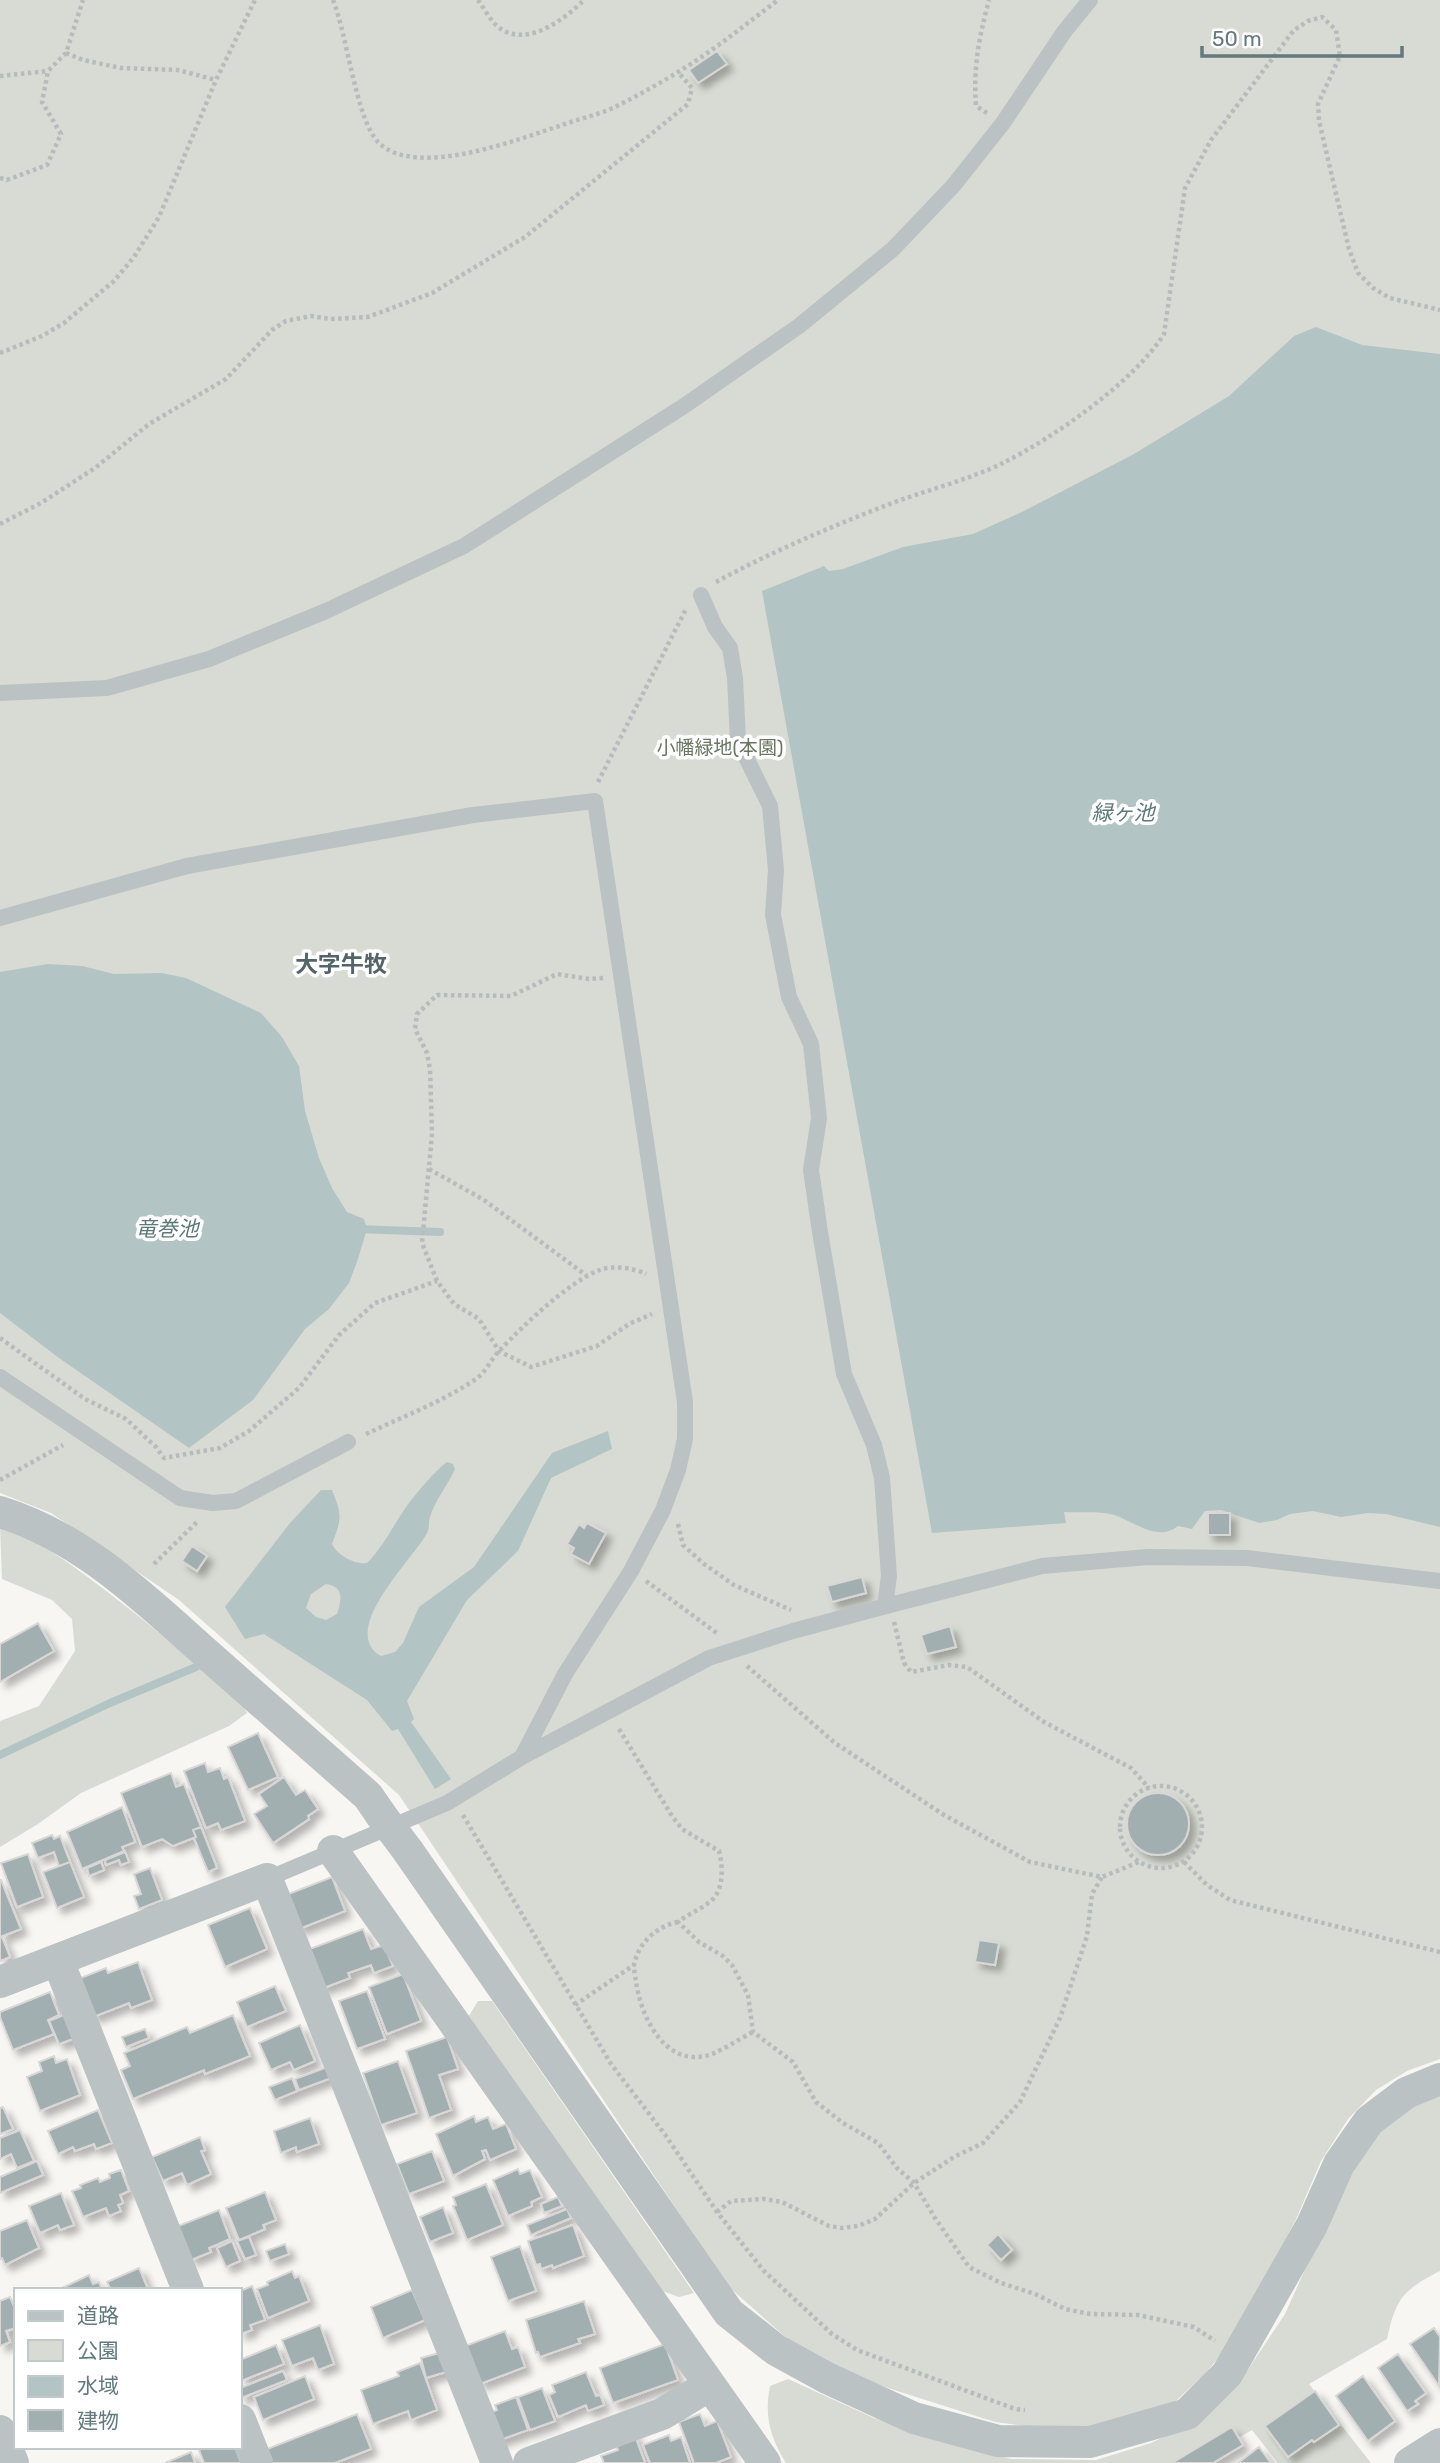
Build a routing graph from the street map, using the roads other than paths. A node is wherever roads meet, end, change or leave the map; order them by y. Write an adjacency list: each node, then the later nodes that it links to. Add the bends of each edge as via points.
1 (1090, 0): 3 (lane, via 1003,123 953,186 893,249 799,326 684,406 464,547 209,659 107,688)
2 (701, 595): 9 (lane, via 730,648 738,741 770,806 776,870 773,915 789,997 811,1044 819,1118 811,1170 844,1374 874,1445 882,1478)
3 (0, 693)
4 (0, 918): 10 (lane, via 187,866 473,816 595,801 685,1402 685,1439 663,1510 631,1571 565,1674)
5 (0, 1377): 6 (lane, via 180,1498 236,1501)
6 (348, 1443)
7 (0, 1512): 15 (street, bridge, via 61,1537 97,1560 368,1796 729,2313 776,2350 914,2418 998,2441 1090,2442 1187,2414 1227,2374 1312,2225 1339,2164 1369,2121 1406,2092)
8 (1440, 1581): 9 (lane, via 1247,1558 1148,1557 1042,1566)
9 (888, 1605): 10 (lane, via 709,1658)
10 (522, 1757): 11 (lane, via 454,1799)
11 (333, 1851): 12 (lane); 17 (street)
12 (267, 1879): 13 (street); 23 (street)
13 (58, 1961): 14 (street); 16 (street)
14 (0, 1982)
15 (1440, 2079)
16 (187, 2288)
17 (710, 2385): 24 (street, via 662,2414); 25 (street)
18 (242, 2425): 22 (street)
19 (0, 2431): 21 (street)
20 (1440, 2444): 26 (street)
21 (13, 2463)
22 (257, 2463)
23 (497, 2463)
24 (529, 2463)
25 (765, 2463)
26 (1410, 2463)

